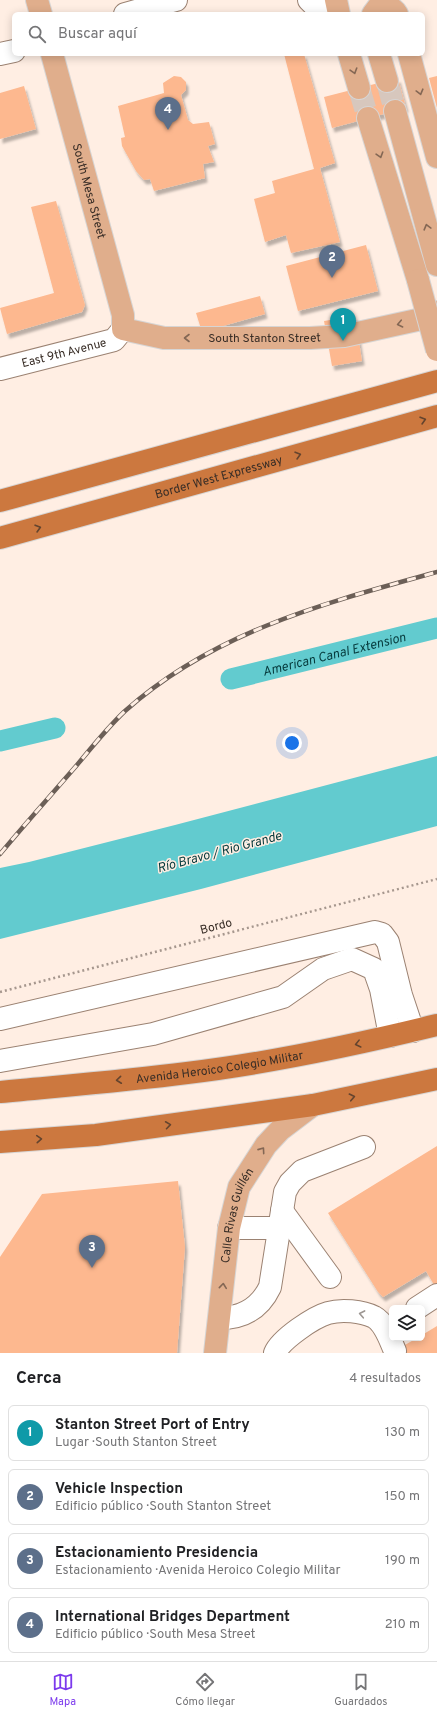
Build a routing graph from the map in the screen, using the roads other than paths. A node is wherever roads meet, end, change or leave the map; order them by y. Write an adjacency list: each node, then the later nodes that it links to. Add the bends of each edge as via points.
1 (37, 0): 5 (main road)
2 (176, 0): 6 (street)
3 (309, 0): 7 (street)
4 (336, 0): 8 (main road)
5 (40, 12)
6 (132, 12)
7 (321, 12)
8 (339, 12)
9 (374, 12): 10 (main road, via 379,6 387,6)
10 (396, 12)
11 (12, 51): 12 (street)
12 (0, 54)
13 (53, 56): 24 (main road, South Mesa Street, via 124,315)
14 (350, 56): 18 (main road, one-way to 18)
15 (380, 56): 17 (main road)
16 (410, 56): 21 (main road, one-way to 21)
17 (387, 81)
18 (359, 88)
19 (395, 111): 22 (main road, one-way to 19)
20 (368, 118): 25 (main road, one-way to 25, bridge)
21 (437, 157)
22 (437, 265)
23 (437, 312): 24 (main road, South Stanton Street, one-way to 24, via 417,320 344,336 310,338 164,338)
24 (123, 329): 26 (street, East 9th Avenue, via 114,340)
25 (437, 350)
26 (0, 369)
27 (428, 384): 29 (highway, via 304,403); 30 (highway)
28 (437, 416): 31 (highway, Border West Expressway, one-way to 28)
29 (0, 487)
30 (0, 501)
31 (0, 538)
32 (0, 1019): 34 (street, via 374,932 382,934 388,942)
33 (437, 1025): 34 (highway, Avenida Heroico Colegio Militar)
34 (413, 1031): 35 (highway, Avenida Heroico Colegio Militar)
35 (390, 1036): 36 (street, via 381,989 374,969 352,959 323,969 283,997 153,1034); 38 (highway, Avenida Heroico Colegio Militar, one-way to 38, via 346,1047 187,1073)
36 (0, 1061)
37 (437, 1079): 39 (highway, one-way to 37)
38 (0, 1092)
39 (313, 1104): 40 (highway, one-way to 39, via 96,1135); 43 (main road, Calle Rivas Guillén, one-way to 39, via 239,1187 251,1165 280,1130)
40 (0, 1142)
41 (364, 1147): 42 (street, via 302,1171 290,1183)
42 (280, 1220): 43 (street); 44 (street); 47 (street, via 270,1287 264,1298 259,1304 235,1318)
43 (230, 1228): 47 (main road, Calle Rivas Guillén, one-way to 43)
44 (330, 1277)
45 (437, 1295): 46 (street)
46 (421, 1305)
47 (220, 1318): 50 (main road, Calle Rivas Guillén)
48 (388, 1326): 49 (street); 51 (street, one-way to 51, via 364,1313 328,1313 287,1336 278,1346)
49 (395, 1351)
50 (215, 1353)
51 (276, 1353)

